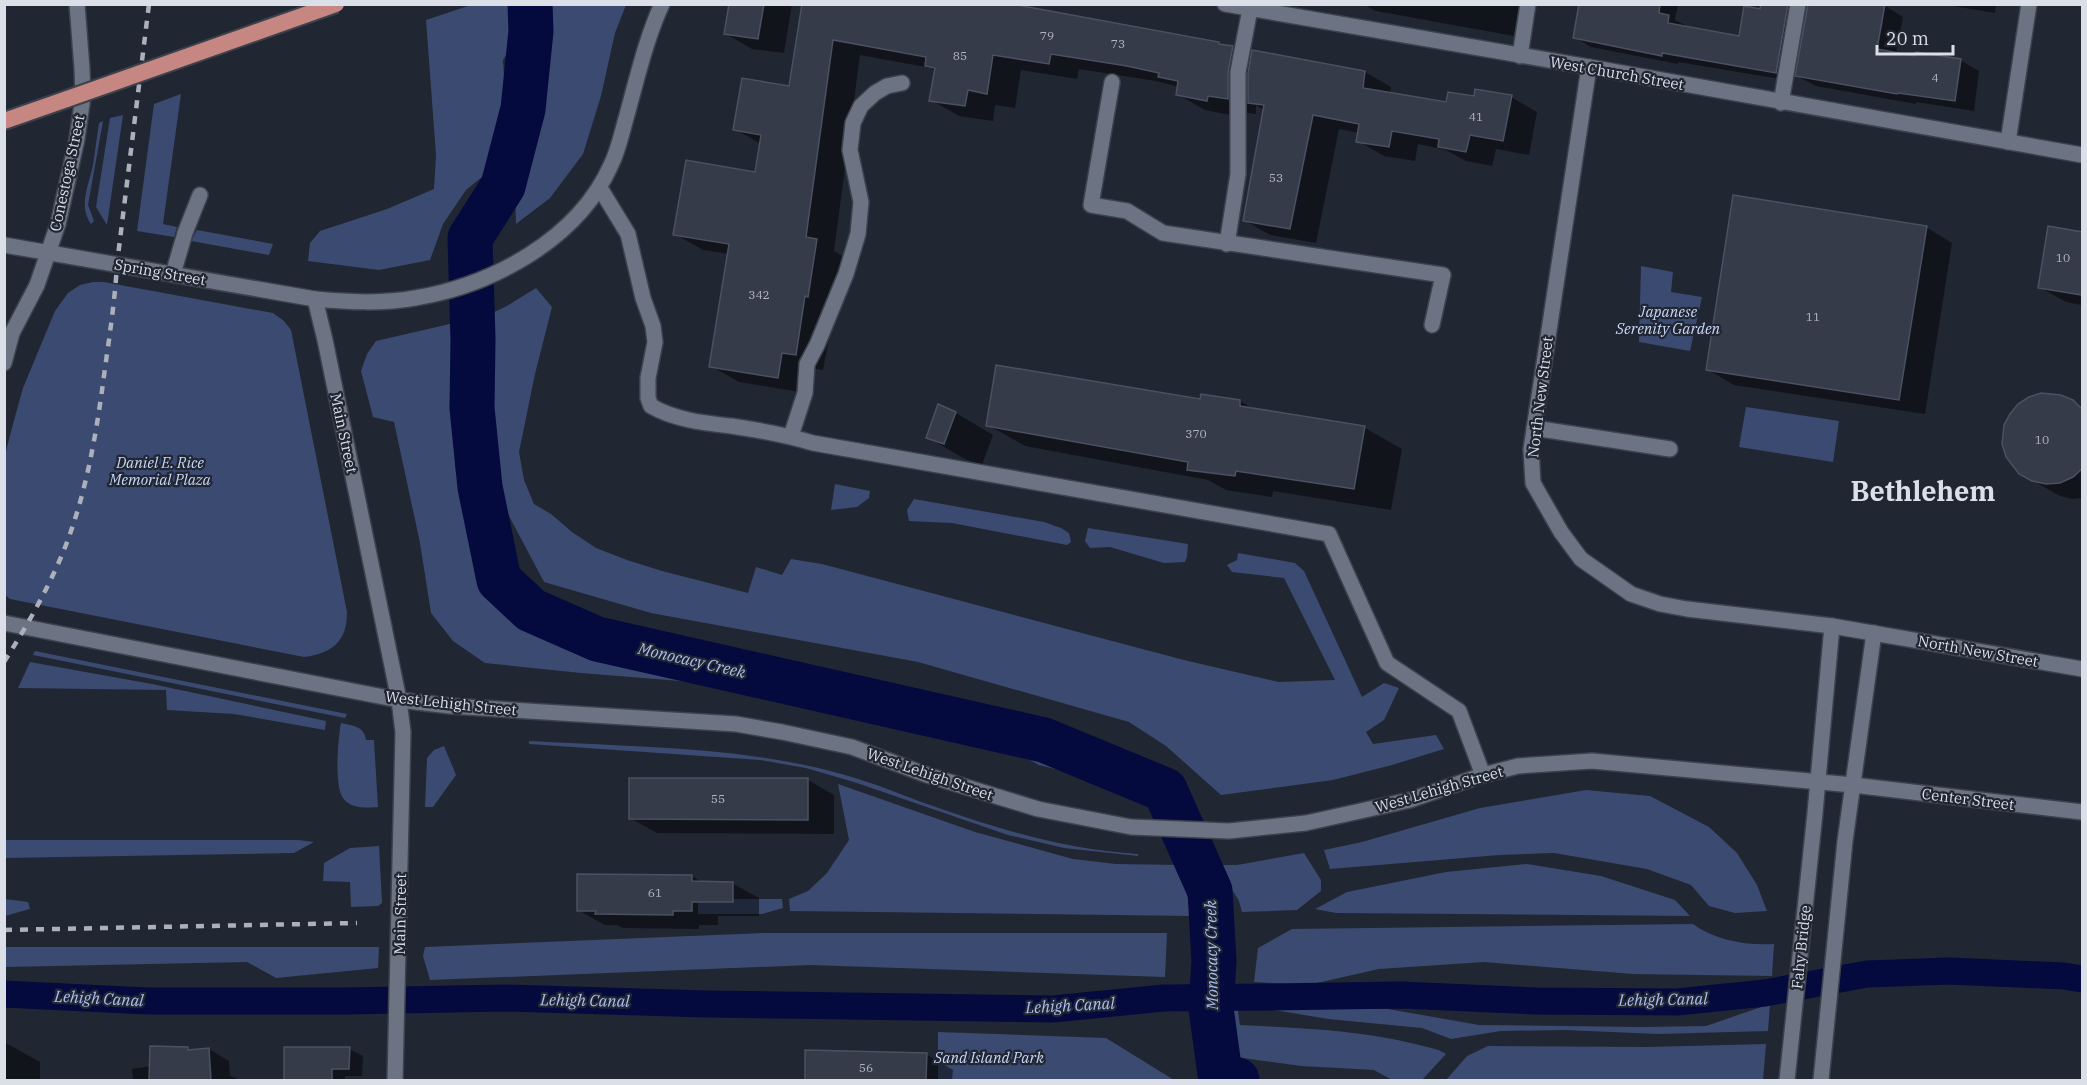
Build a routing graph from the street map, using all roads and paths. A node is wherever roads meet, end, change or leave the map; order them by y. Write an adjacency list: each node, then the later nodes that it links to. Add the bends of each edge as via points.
1 (77, 4): 21 (street, Conestoga Street, via 81,108 67,188)
2 (336, 4): 14 (highway, bridge)
3 (662, 4): 17 (street, via 615,156)
4 (1225, 4): 8 (street, West Church Street)
5 (1528, 4): 9 (street)
6 (1798, 4): 13 (street)
7 (2029, 4): 15 (street)
8 (1250, 9): 9 (street, West Church Street); 19 (street, via 1238,72 1238,174)
9 (1520, 56): 10 (street, West Church Street)
10 (1589, 67): 13 (street, West Church Street); 27 (street, North New Street)
11 (1112, 82): 19 (street, via 1091,205 1127,211 1163,233)
12 (902, 83): 28 (street, via 874,93 861,106 853,123 850,150 861,202 858,234 846,274 807,364 805,393)
13 (1781, 103): 15 (street, West Church Street)
14 (4, 121)
15 (2008, 142): 16 (street, West Church Street)
16 (2082, 155)
17 (600, 188): 23 (street, via 587,207 555,236 511,265 468,284 427,296 354,303); 28 (street, via 628,234 654,326 648,378 651,406 692,420)
18 (200, 195): 22 (street)
19 (1227, 244): 24 (street, via 1443,275)
20 (4, 245): 21 (street, Spring Street)
21 (47, 252): 22 (street, Spring Street); 25 (street, Conestoga Street, via 37,285)
22 (173, 274): 23 (street, Spring Street)
23 (315, 299): 34 (street, Main Street)
24 (1432, 325)
25 (8, 337): 26 (street, Conestoga Street)
26 (4, 363)
27 (1534, 428): 29 (street); 31 (street, North New Street, via 1533,483 1561,532 1581,559 1631,594 1687,609)
28 (791, 436): 35 (street, via 1329,534 1387,663 1459,711)
29 (1670, 449)
30 (4, 623): 34 (street, West Lehigh Street)
31 (1832, 626): 32 (street, North New Street); 36 (street)
32 (1874, 633): 33 (street, North New Street); 37 (street)
33 (2082, 669)
34 (399, 700): 35 (street, West Lehigh Street, via 736,724 783,732 852,747 1038,809 1131,827 1229,831 1306,823 1410,800); 39 (street, Main Street, via 403,732)
35 (1482, 775): 36 (street, West Lehigh Street, via 1518,766 1592,761)
36 (1818, 781): 37 (street, West Lehigh Street); 40 (street, Fahy Bridge)
37 (1853, 785): 38 (street, Center Street); 41 (street)
38 (2082, 813)
39 (395, 1080)
40 (1787, 1080)
41 (1821, 1080)

